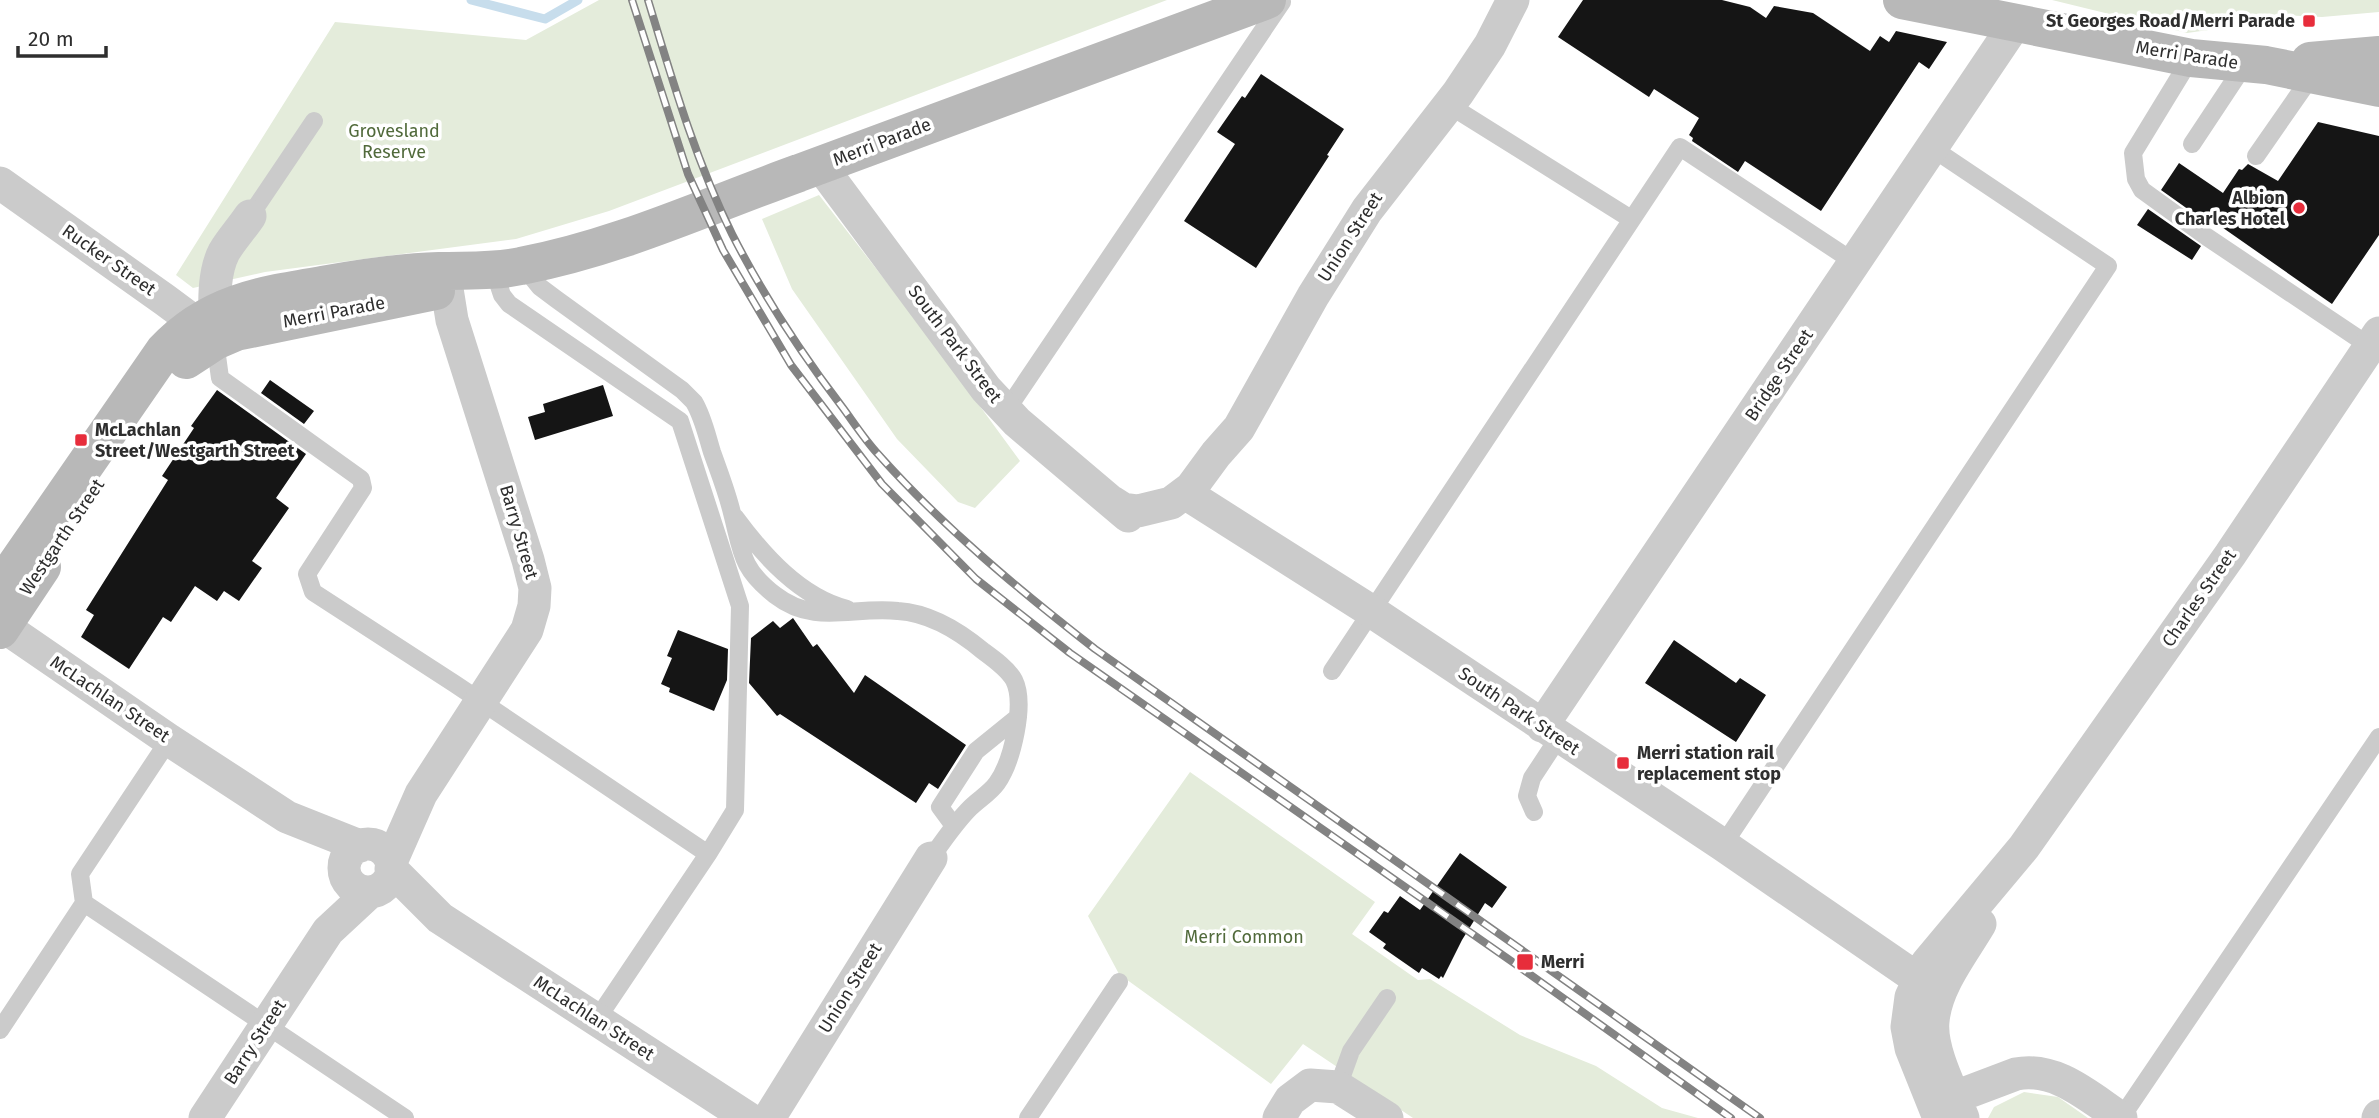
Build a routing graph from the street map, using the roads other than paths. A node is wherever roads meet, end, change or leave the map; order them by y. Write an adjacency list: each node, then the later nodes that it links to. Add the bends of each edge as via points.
1 (1267, 0): 18 (main road, Merri Parade)
2 (1283, 0): 27 (lane)
3 (1513, 0): 9 (street, Union Street)
4 (1537, 0): 9 (street, Union Street)
5 (1902, 0): 6 (main road, Merri Parade)
6 (2014, 24): 8 (main road, Merri Parade); 16 (street, Bridge Street)
7 (2379, 55): 10 (main road, Merri Parade)
8 (2191, 58): 10 (main road, Merri Parade); 26 (lane, via 2133,153 2142,190 2207,237)
9 (1481, 59): 13 (street, Union Street)
10 (2255, 64): 11 (main road, Merri Parade); 15 (lane)
11 (2313, 74): 12 (main road, Merri Parade); 17 (lane)
12 (2379, 88)
13 (1449, 105): 21 (lane); 28 (street, Union Street, via 1367,210 1313,296 1239,428 1222,482)
14 (314, 121): 20 (lane)
15 (2193, 144)
16 (1932, 148): 22 (street, Bridge Street); 40 (lane, via 2108,266)
17 (2256, 156)
18 (820, 165): 23 (main road, Merri Parade, via 682,219); 27 (street, South Park Street)
19 (0, 183): 25 (street, Rucker Street)
20 (250, 216): 25 (street, via 221,259)
21 (1631, 219): 22 (lane, via 1680,147); 30 (lane)
22 (1854, 262): 35 (street, Bridge Street)
23 (508, 269): 24 (main road, Merri Parade); 34 (lane, via 540,287 689,396 733,513 741,555 775,595 805,612 907,612 958,632 1012,677); 41 (lane, via 502,295 509,304 680,421 740,606 736,805)
24 (445, 280): 25 (main road, Merri Parade, via 376,275 264,294); 33 (street, Barry Street, via 452,320 535,588 527,630)
25 (208, 325): 29 (main road, Westgarth Street, via 164,351); 31 (main road, Westgarth Street, via 192,354 159,389); 33 (lane, via 220,378 361,479 363,488 307,574 313,593)
26 (2376, 339): 46 (street, Charles Street, via 2024,847 1936,950)
27 (1006, 411): 28 (street, South Park Street, via 1134,520 1156,525 1189,518)
28 (1196, 499): 30 (street, South Park Street)
29 (0, 588)
30 (1370, 611): 32 (lane); 35 (street, South Park Street)
31 (1, 626): 37 (street, McLachlan Street)
32 (1332, 671)
33 (482, 702): 41 (lane); 43 (street, Barry Street)
34 (1018, 717): 39 (lane, via 999,780); 39 (lane, via 976,751 940,807)
35 (1551, 732): 38 (lane, Bridge Street, via 1527,796); 40 (street, South Park Street)
36 (2379, 737): 60 (lane)
37 (169, 740): 43 (street, McLachlan Street); 44 (lane, via 80,874)
38 (1534, 812)
39 (954, 826): 42 (lane)
40 (1723, 845): 46 (street, South Park Street)
41 (708, 854): 48 (lane)
42 (931, 858): 56 (street, Union Street)
43 (369, 870): 48 (street, McLachlan Street); 49 (street, Barry Street)
44 (84, 903): 49 (lane); 50 (lane)
45 (1119, 982): 57 (lane)
46 (1930, 985): 52 (street, Charles Street, via 1911,997 1907,1027 1914,1055)
47 (1387, 998): 51 (lane)
48 (597, 1019): 55 (street, McLachlan Street)
49 (265, 1027): 53 (street, Barry Street); 54 (lane)
50 (0, 1030)
51 (1324, 1086): 58 (street, via 1290,1100); 59 (street)
52 (1948, 1110): 60 (street, via 2030,1071 2067,1083)
53 (205, 1118)
54 (405, 1118)
55 (748, 1118)
56 (769, 1118)
57 (1028, 1118)
58 (1279, 1118)
59 (1387, 1118)
60 (2121, 1118)

